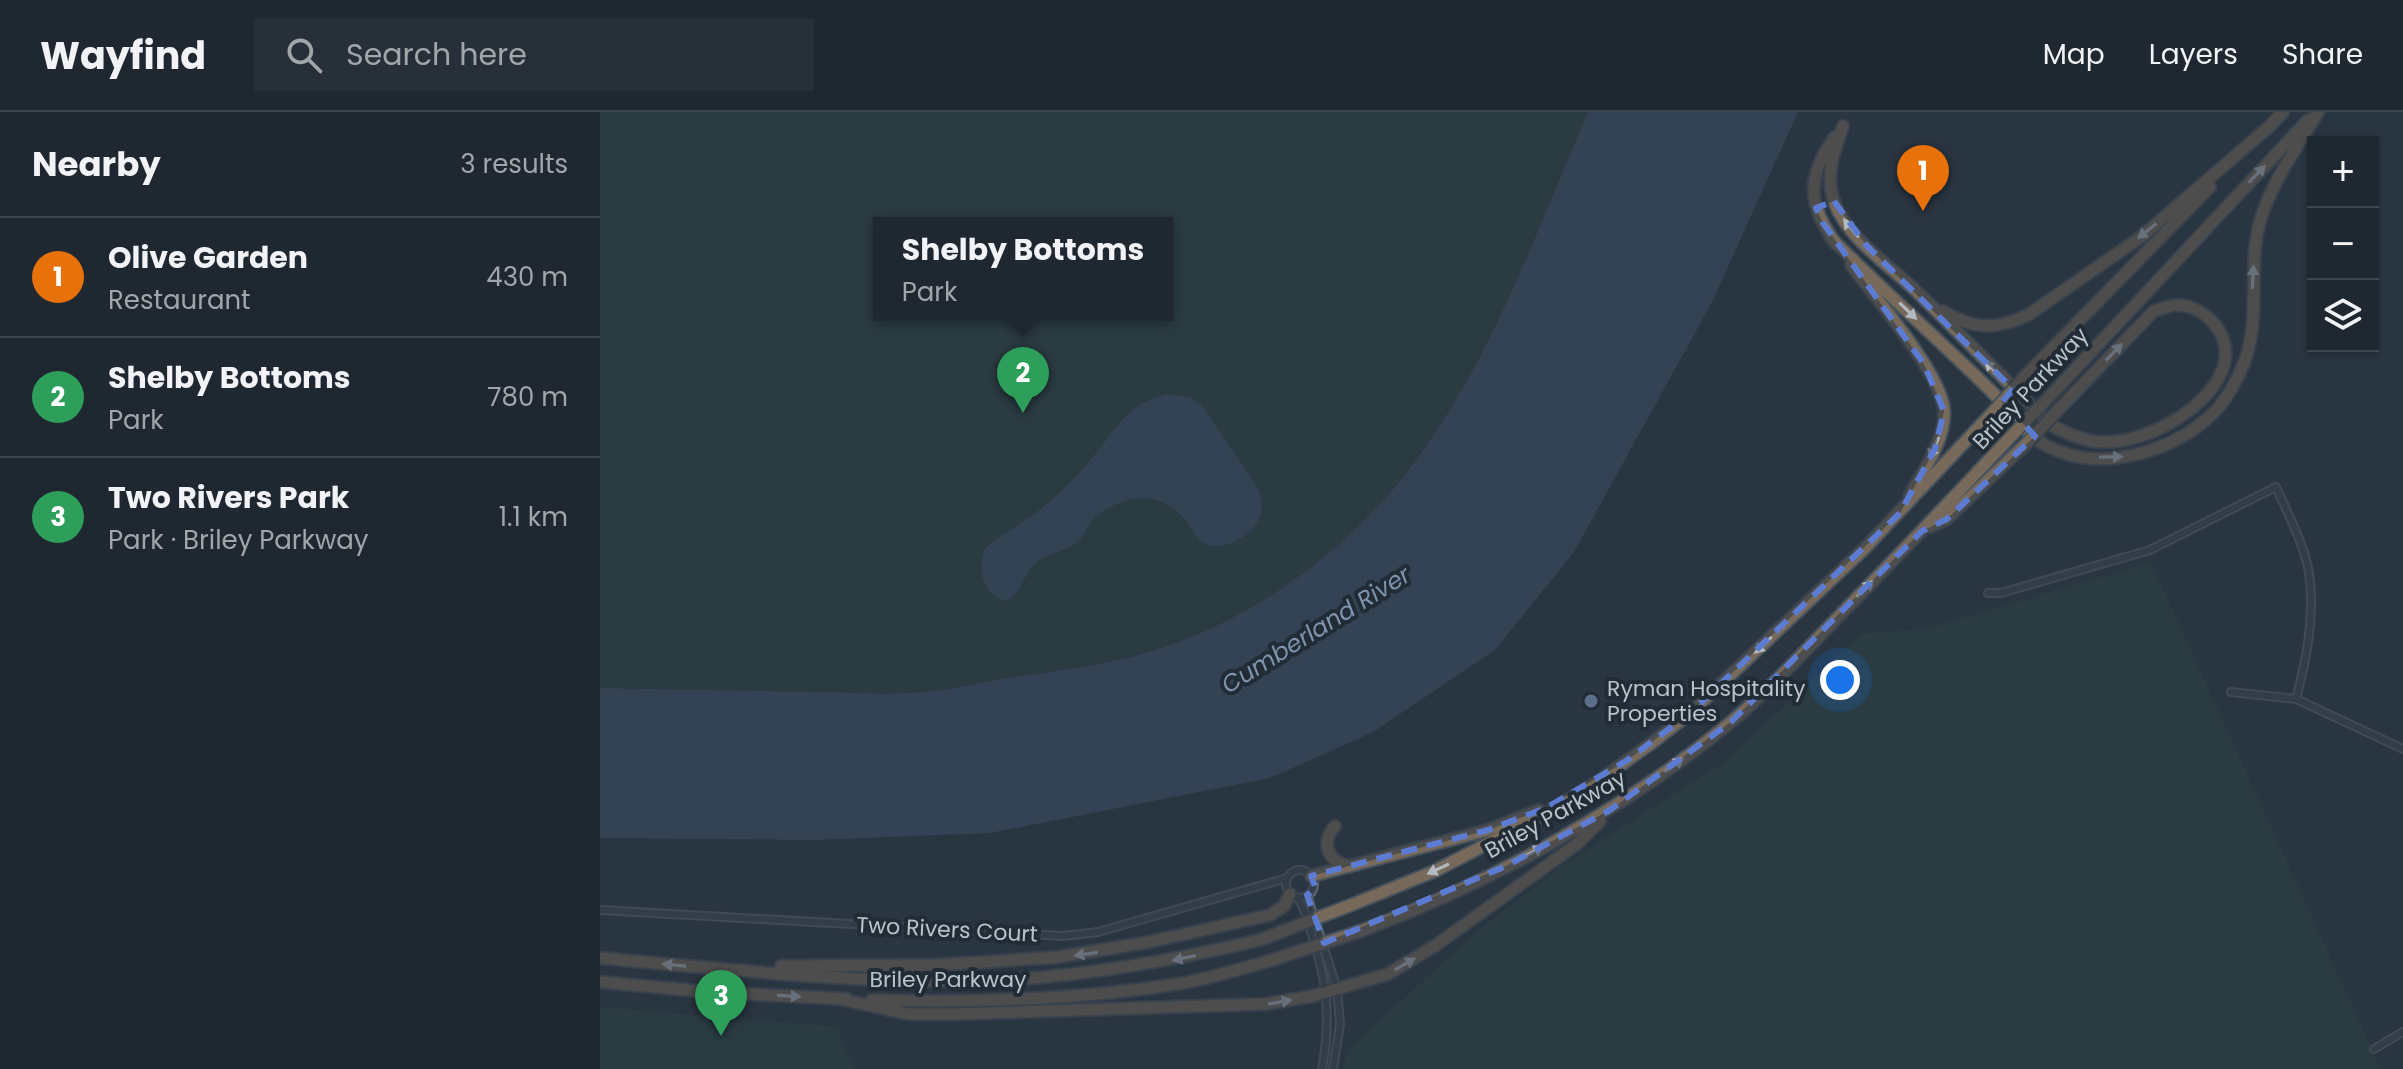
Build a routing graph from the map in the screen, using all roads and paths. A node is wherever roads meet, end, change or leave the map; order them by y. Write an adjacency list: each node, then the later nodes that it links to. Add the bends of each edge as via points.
1 (2283, 112): 3 (highway, Briley Parkway)
2 (2317, 112): 6 (highway, one-way to 2, via 2042,443 2077,458 2124,457 2176,442 2211,416 2229,391 2245,361 2259,226 2276,181); 9 (highway, Briley Parkway, one-way to 2, bridge)
3 (2270, 126): 7 (highway, one-way to 7, via 2141,237 2008,325 1979,327 1958,321); 8 (highway, Briley Parkway, bridge, via 2026,375)
4 (1834, 201): 5 (highway); 5 (highway, via 1829,172 1843,126 1813,177); 7 (highway, one-way to 4, via 1852,231)
5 (1816, 208): 6 (highway)
6 (1831, 238): 8 (highway, one-way to 8, via 1909,342 1941,397 1944,411 1935,449)
7 (1915, 290): 9 (highway, one-way to 7, bridge, via 1947,519 2028,442 2060,408 2154,311 2176,305 2193,308 2215,323 2226,349 2216,381 2181,416 2154,433 2130,441 2080,439 2054,427)
8 (1900, 513): 14 (highway, Briley Parkway, one-way to 14, via 1689,714)
9 (1922, 531): 15 (highway, Briley Parkway, one-way to 9, via 1731,722)
10 (1988, 593): 12 (street, via 2150,550 2276,487 2310,579 2306,662)
11 (2231, 692): 12 (street)
12 (2296, 699): 13 (street)
13 (2403, 749)
14 (1626, 761): 17 (highway, via 1546,808 1488,830); 25 (highway, Briley Parkway, one-way to 25, bridge, via 1548,812 1435,871 1260,940 1141,965 1002,980)
15 (1610, 810): 27 (highway, one-way to 15, via 1367,982 1411,961 1577,844); 28 (highway, Briley Parkway, one-way to 15, bridge, via 965,1003 1185,983 1361,931 1506,866)
16 (1335, 826): 17 (highway, via 1327,837 1327,850 1338,863)
17 (1351, 866): 18 (highway)
18 (1311, 876): 19 (street, via 1299,870); 22 (street)
19 (1287, 878): 20 (street, Two Rivers Court); 21 (street)
20 (1260, 886): 21 (street); 23 (street, Two Rivers Court, via 1098,932 1063,936)
21 (1292, 893): 22 (street); 25 (highway, one-way to 25, via 1284,906 1257,919 1080,955 937,965); 27 (street, via 1303,907)
22 (1307, 895): 27 (street)
23 (600, 910)
24 (600, 958): 25 (highway, Briley Parkway, one-way to 24)
25 (702, 967)
26 (600, 982): 28 (highway, Briley Parkway, one-way to 28)
27 (1332, 990): 28 (highway, one-way to 27, via 908,1014 955,1014 1265,1004); 31 (street); 32 (street, via 1340,1024)
28 (840, 999)
29 (2403, 1032): 30 (street)
30 (2374, 1049)
31 (1322, 1069)
32 (1333, 1069)

